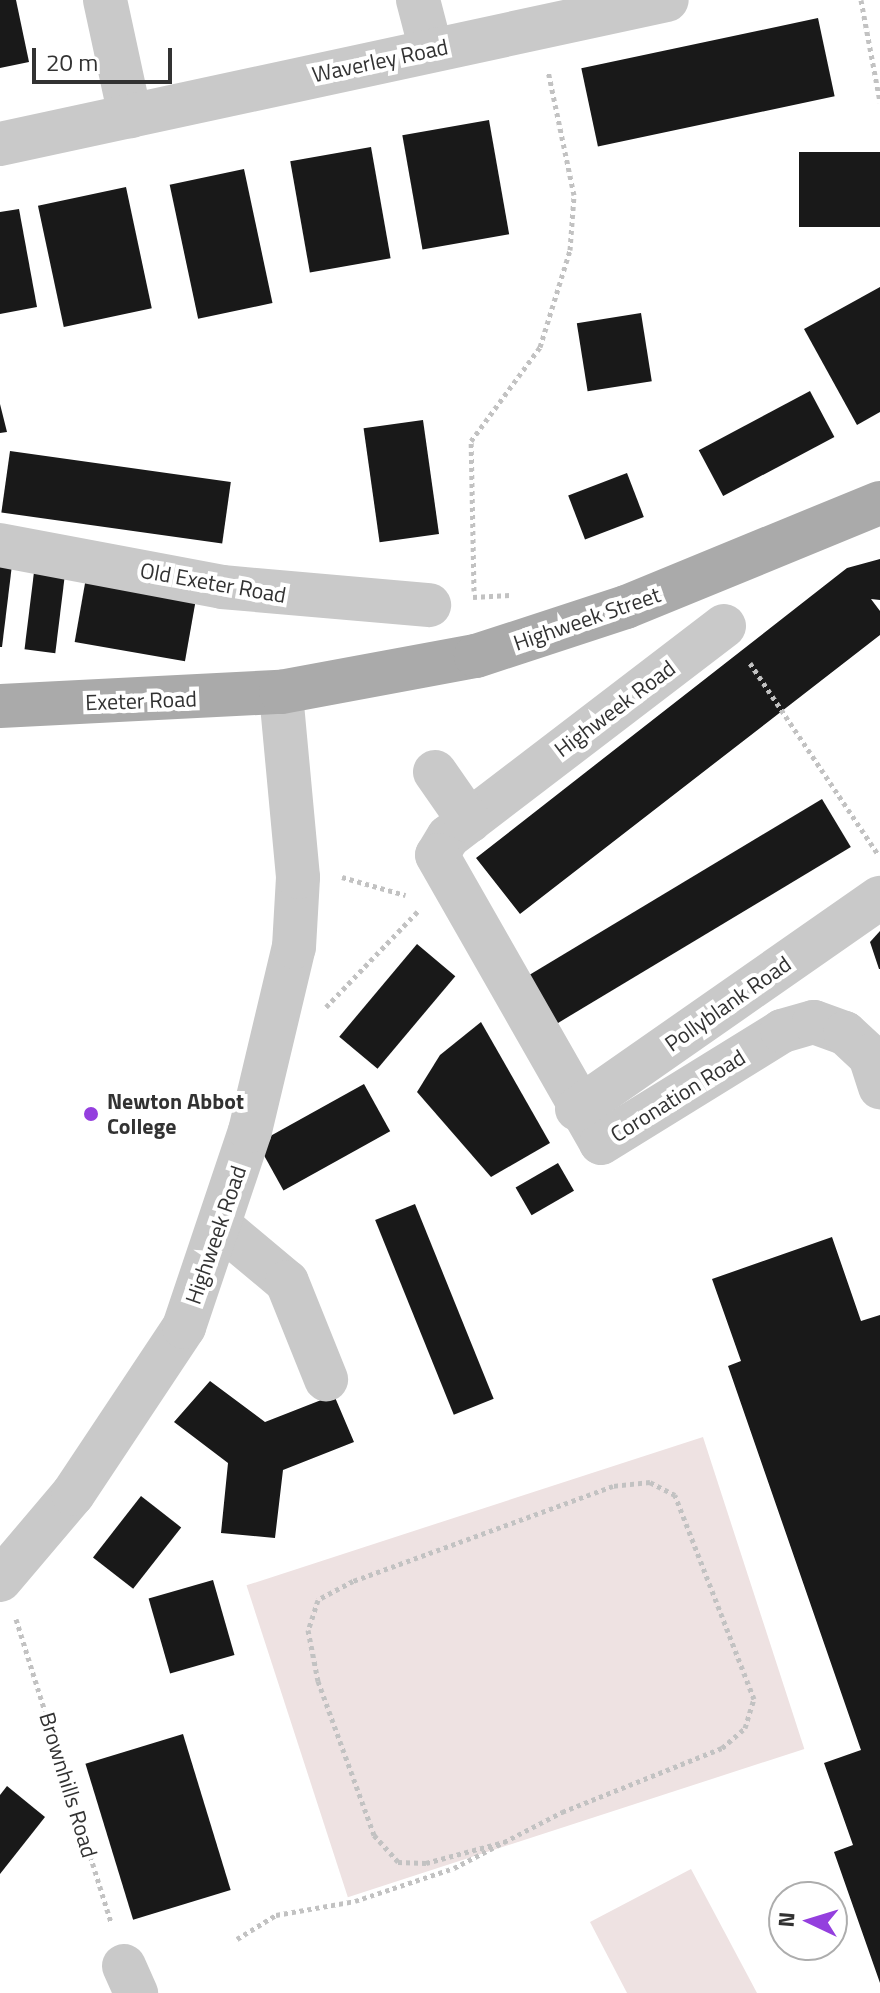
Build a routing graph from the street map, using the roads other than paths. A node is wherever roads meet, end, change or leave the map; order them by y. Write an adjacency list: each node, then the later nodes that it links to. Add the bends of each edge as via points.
1 (105, 0): 5 (street)
2 (418, 0): 4 (street)
3 (641, 3): 4 (street, Waverley Road)
4 (431, 50): 5 (street, Waverley Road)
5 (130, 116): 6 (street, Waverley Road)
6 (0, 144)
7 (880, 503): 11 (main road, Highweek Street, via 626,607 476,656)
8 (0, 545): 9 (street, Old Exeter Road, via 238,589)
9 (429, 605)
10 (724, 626): 14 (street, Highweek Road)
11 (281, 692): 12 (main road, Exeter Road); 19 (street, Highweek Road, via 298,877 283,1013)
12 (0, 706)
13 (435, 772): 14 (street)
14 (469, 821): 15 (street, Highweek Road, via 437,855)
15 (445, 876): 18 (street, Coronation Road)
16 (880, 898): 18 (street, Pollyblank Road)
17 (880, 1087): 18 (street, Coronation Road, via 870,1056 845,1033 814,1022 782,1031 601,1143)
18 (577, 1109)
19 (220, 1226): 20 (street, via 287,1282); 21 (street, Highweek Road, via 184,1327 73,1494)
20 (326, 1379)
21 (2, 1578)

